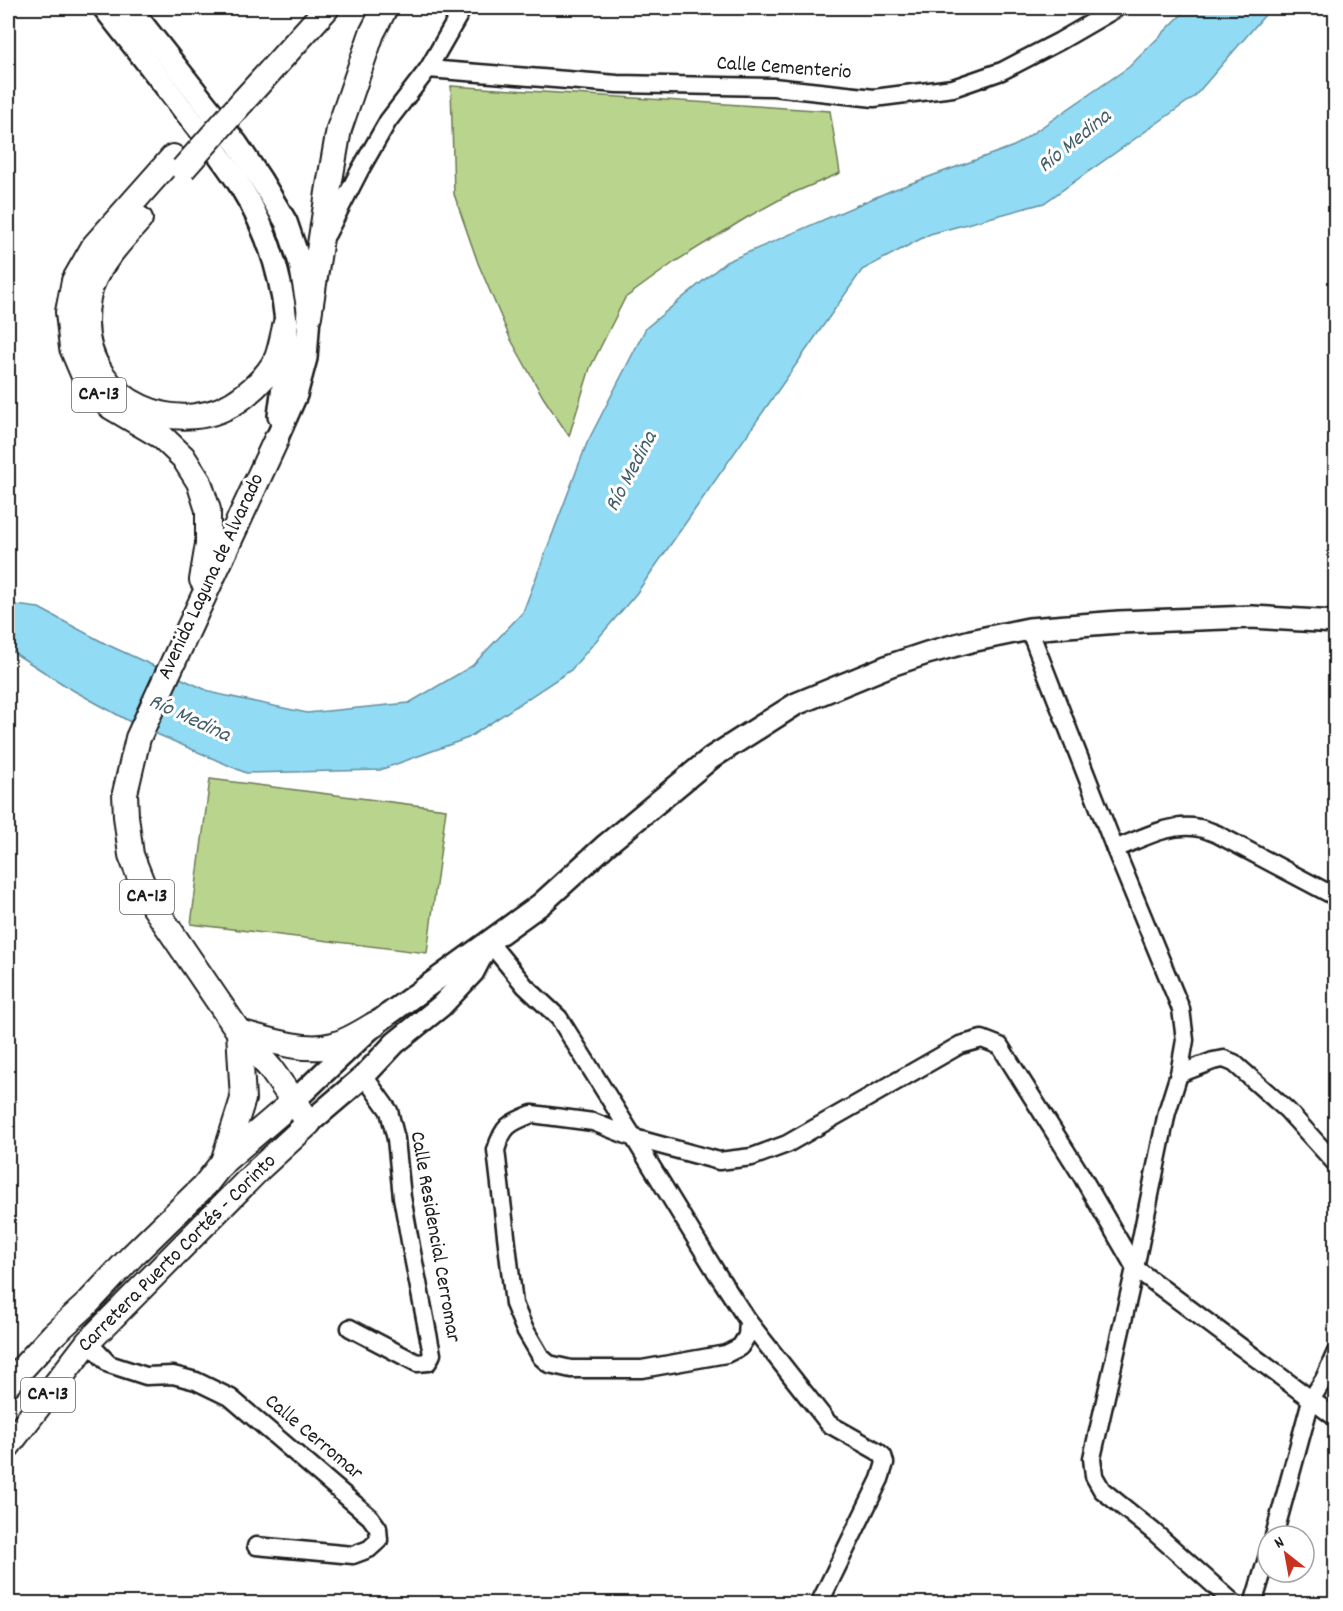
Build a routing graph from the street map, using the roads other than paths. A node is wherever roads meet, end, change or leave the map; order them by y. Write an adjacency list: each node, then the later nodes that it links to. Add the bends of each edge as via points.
1 (104, 8): 13 (main road, Avenida Laguna de Alvarado, via 240,185 272,254)
2 (130, 8): 12 (main road, Avenida Laguna de Alvarado, via 237,144 286,222 300,263)
3 (306, 8): 9 (highway, CA-13)
4 (327, 8): 9 (highway, CA-13)
5 (385, 8): 11 (highway, via 372,33 339,129)
6 (463, 8): 8 (street)
7 (1117, 8): 8 (street, Calle Cementerio, via 1002,71 953,88 874,98 773,87 617,84)
8 (428, 69): 11 (street, via 388,121)
9 (238, 96): 10 (highway, CA-13)
10 (178, 163): 13 (highway, via 94,278 86,305 86,333 93,360 129,402 155,414 183,418 211,414 261,383 277,358); 16 (highway, CA-13, via 94,246 74,281 68,312 72,348 86,381 111,408 162,437 183,457 199,482 208,510 208,544)
11 (321, 246): 12 (highway)
12 (309, 316): 14 (main road, Avenida Laguna de Alvarado / CA-13, via 306,358 296,395)
13 (286, 323): 14 (main road, Avenida Laguna de Alvarado, via 286,360)
14 (276, 440): 16 (highway, Avenida Laguna de Alvarado / CA-13)
15 (1335, 622): 17 (main road, via 1252,617)
16 (190, 625): 22 (highway, Avenida Laguna de Alvarado / CA-13, via 138,738 125,793 126,816 131,855 148,898)
17 (1029, 629): 18 (street); 20 (main road, via 927,653 796,704 711,758 541,904)
18 (1115, 849): 19 (street, via 1158,832 1199,828 1218,834); 23 (street, via 1181,1009 1185,1040)
19 (1335, 897)
20 (489, 942): 21 (main road); 24 (main road, via 473,972); 27 (street, via 525,986 560,1018)
21 (375, 1024): 22 (highway, via 345,1041 318,1048); 25 (main road)
22 (239, 1032): 25 (highway, Avenida Laguna de Alvarado / CA-13); 28 (highway, via 243,1099)
23 (1179, 1074): 29 (street, via 1213,1060 1234,1063 1287,1110); 30 (street, via 1167,1112)
24 (364, 1076): 26 (main road); 32 (street, Calle Residencial Cerromar, via 388,1111 396,1139 402,1197 432,1354 428,1362 417,1363)
25 (294, 1101): 26 (highway, Avenida Laguna de Alvarado / CA-13); 28 (highway, Carretera Puerto Cortés - Corinto / CA-13)
26 (309, 1123): 33 (highway, Carretera Puerto Cortés - Corinto / CA-13)
27 (634, 1138): 30 (street, via 719,1161 752,1157 787,1144 960,1045 982,1039 1000,1046); 31 (street); 31 (street, via 592,1122 532,1114 514,1121 501,1134 496,1150 514,1304 541,1357 549,1364 571,1369 642,1369 726,1354 740,1347 747,1336)
28 (223, 1162): 35 (highway, Carretera Puerto Cortés - Corinto / CA-13, via 206,1185)
29 (1335, 1164)
30 (1135, 1268): 36 (street); 43 (street, via 1092,1458 1094,1476 1102,1490)
31 (748, 1321): 42 (street, via 829,1424 877,1451 885,1462)
32 (350, 1328)
33 (88, 1342): 38 (highway, Carretera Puerto Cortés - Corinto / CA-13); 40 (street, Calle Cerromar, via 109,1364 146,1376 173,1375 196,1381 231,1398 370,1516 378,1528 379,1540 353,1555)
34 (1335, 1352): 36 (street)
35 (8, 1384)
36 (1311, 1400): 37 (street); 39 (street)
37 (1335, 1418)
38 (8, 1446)
39 (1277, 1524)
40 (256, 1546)
41 (1259, 1584): 44 (street)
42 (819, 1604)
43 (1235, 1604)
44 (1253, 1604)

